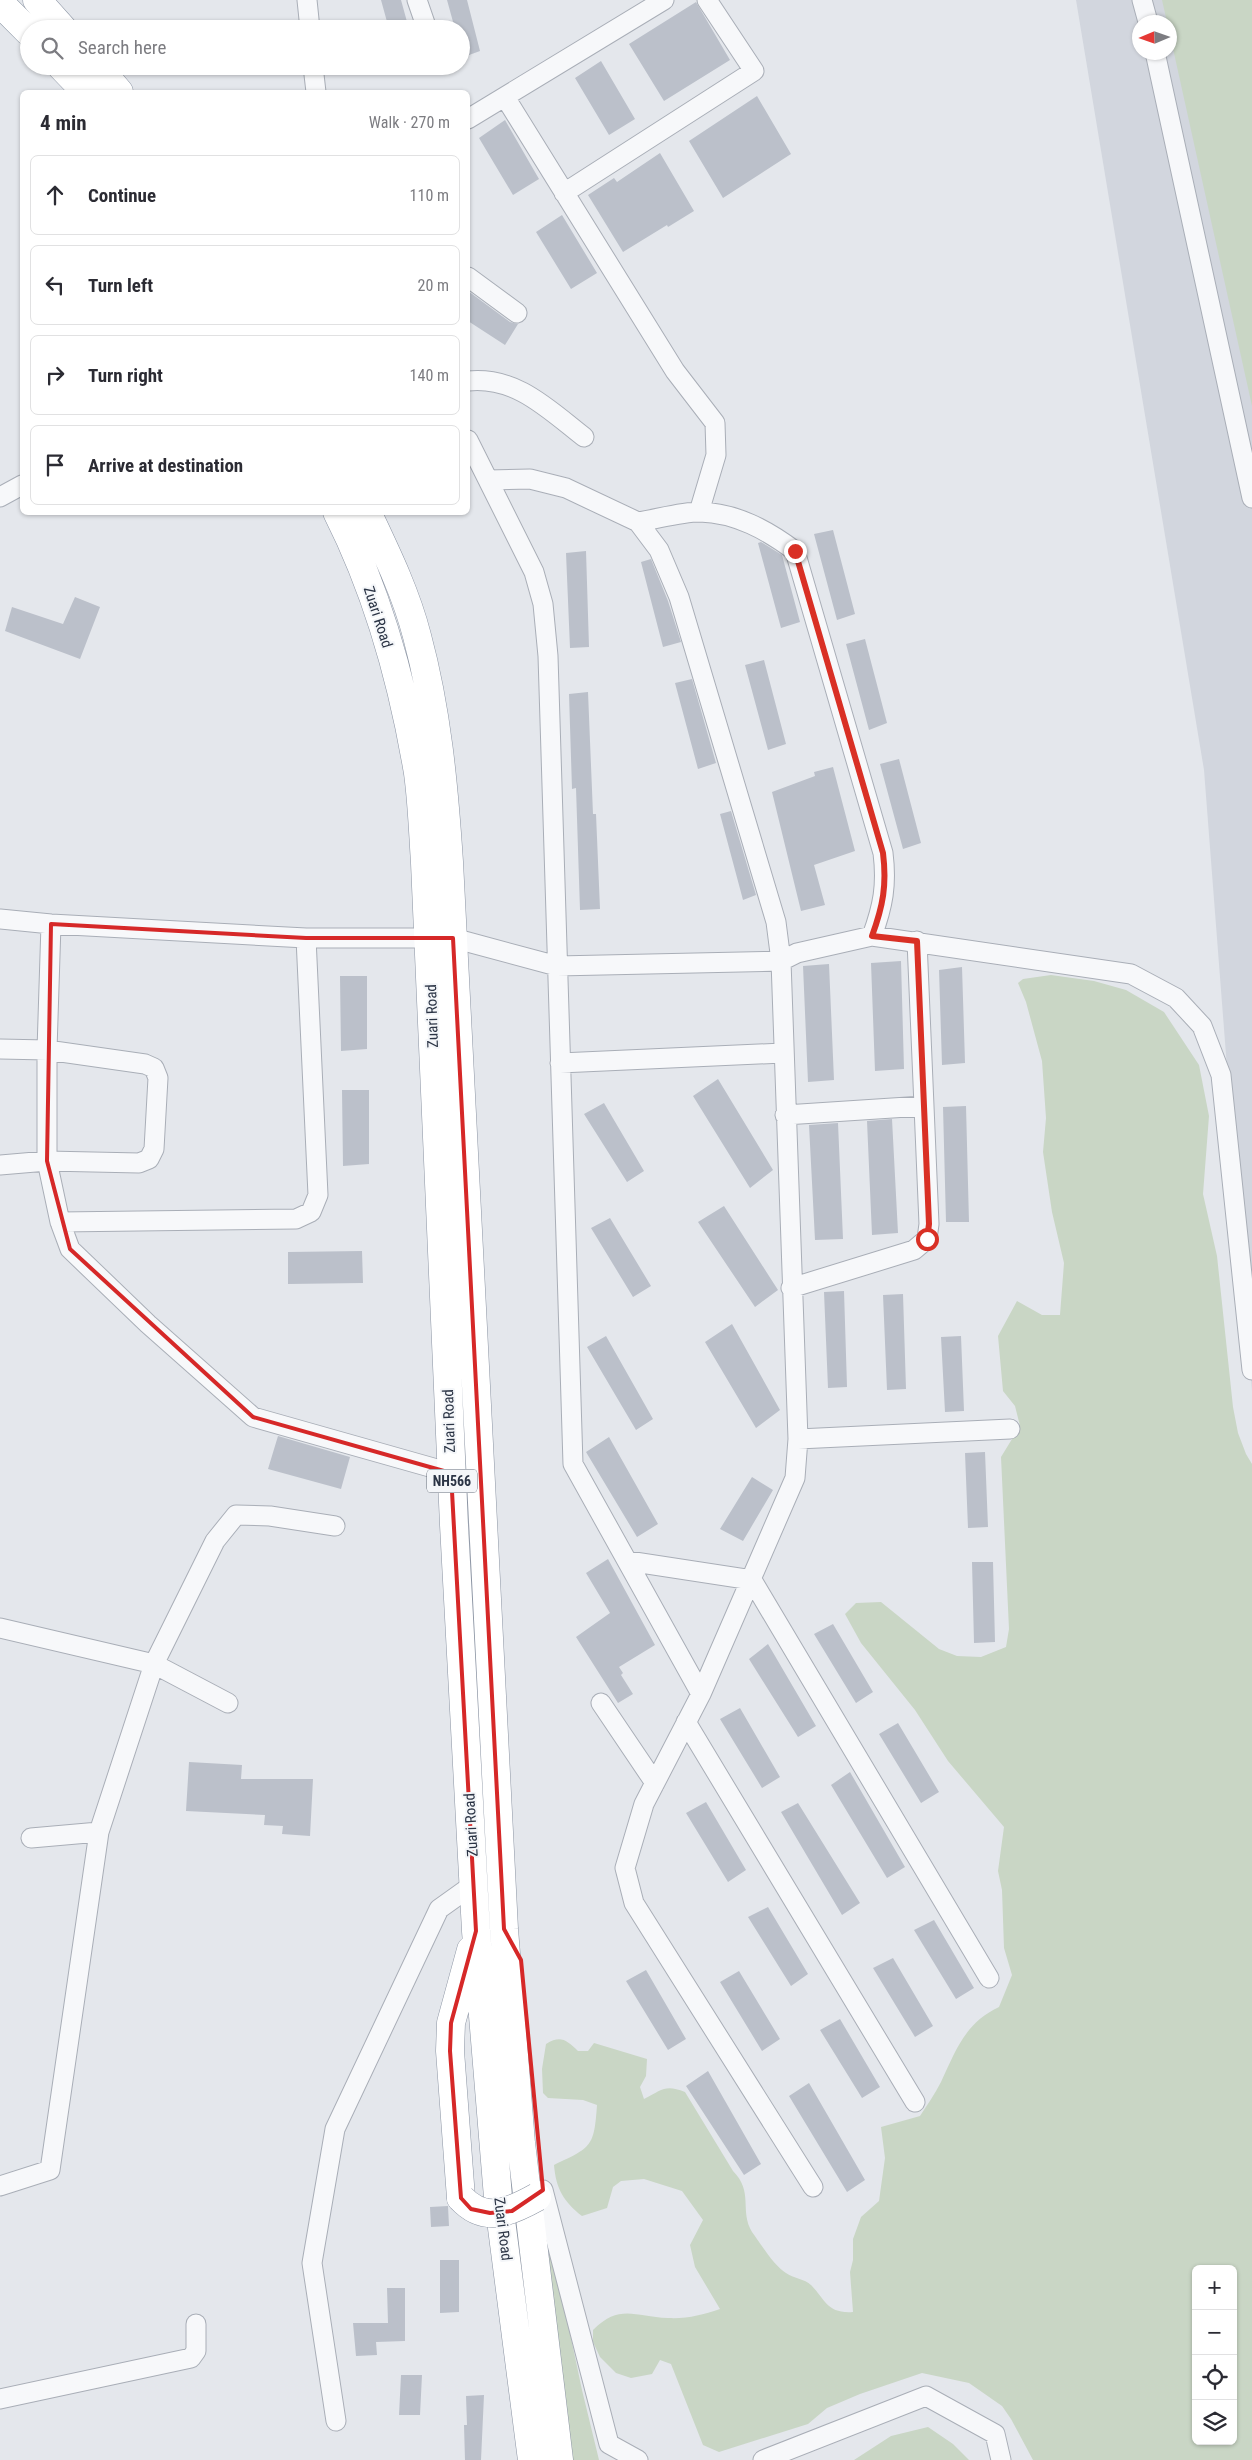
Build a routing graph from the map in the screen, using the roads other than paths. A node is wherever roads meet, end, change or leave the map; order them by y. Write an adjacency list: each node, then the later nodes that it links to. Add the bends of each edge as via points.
1 (37, 0): 9 (highway)
2 (307, 0): 10 (street)
3 (417, 0): 11 (street)
4 (664, 0): 20 (street)
5 (707, 0): 22 (street, via 754,71)
6 (1142, 0): 8 (street)
7 (0, 3): 12 (highway)
8 (1146, 15)
9 (56, 20)
10 (309, 20)
11 (424, 20)
12 (20, 23)
13 (1157, 60): 31 (street)
14 (70, 75): 17 (highway)
15 (105, 75): 18 (highway)
16 (314, 75): 19 (street)
17 (84, 90)
18 (117, 90)
19 (316, 90)
20 (505, 97): 21 (street); 22 (street)
21 (470, 118)
22 (564, 193): 32 (street, via 675,371 715,423 716,455)
23 (470, 278): 24 (street)
24 (517, 313)
25 (470, 381): 26 (street, via 484,379 522,390)
26 (584, 436)
27 (470, 444): 28 (street)
28 (488, 480): 35 (street, via 530,479 566,488); 43 (street, via 534,572 543,604 548,656)
29 (20, 486): 30 (street)
30 (0, 497)
31 (1252, 498)
32 (699, 512): 35 (street); 38 (street, via 738,518 770,532 795,551 883,853 886,878 881,912)
33 (338, 515): 40 (highway, Zuari Road / NH566, via 376,602 403,697 418,774)
34 (368, 515): 40 (highway, Zuari Road / NH566, via 391,562 417,634 443,766)
35 (638, 522): 42 (street, via 659,550 679,597 776,922)
36 (0, 918): 37 (street)
37 (51, 924): 39 (street); 45 (street)
38 (872, 936): 41 (street); 42 (street, via 796,953)
39 (306, 938): 40 (street); 52 (street, via 318,1195 311,1212 296,1218)
40 (441, 938): 43 (street); 57 (highway, Zuari Road / NH566); 71 (highway, Zuari Road / NH566)
41 (917, 941): 48 (street); 54 (street, via 1131,974 1176,998 1202,1026 1222,1075)
42 (781, 961): 43 (street); 46 (street)
43 (557, 966): 47 (street)
44 (0, 1049): 45 (street)
45 (47, 1050): 50 (street); 50 (street, via 145,1064 154,1068 158,1078 154,1149 149,1159 139,1163)
46 (783, 1053): 47 (street); 49 (street)
47 (560, 1063): 59 (street, via 573,1464)
48 (923, 1106): 49 (street); 53 (street, via 927,1239 914,1250)
49 (785, 1115): 53 (street)
50 (47, 1161): 51 (street); 52 (street)
51 (0, 1165)
52 (60, 1222): 57 (street, via 70,1249 253,1417)
53 (791, 1288): 56 (street)
54 (1252, 1370)
55 (1010, 1429): 56 (street)
56 (798, 1439): 60 (street, via 795,1478)
57 (451, 1473): 70 (highway, Zuari Road / NH566)
58 (335, 1526): 62 (street, via 270,1516 236,1515 215,1541)
59 (628, 1561): 60 (street); 63 (street)
60 (752, 1580): 63 (street); 73 (street)
61 (0, 1628): 62 (street)
62 (154, 1664): 64 (street); 68 (street)
63 (701, 1694): 66 (street)
64 (228, 1703)
65 (601, 1703): 67 (street)
66 (686, 1722): 67 (street); 74 (street)
67 (655, 1783): 76 (street, via 644,1804 626,1868 634,1903)
68 (98, 1832): 69 (street); 75 (street, via 50,2170)
69 (31, 1838)
70 (474, 1884): 72 (highway, Zuari Road / NH566); 80 (street, via 439,1909 335,2129 312,2263)
71 (504, 1929): 77 (highway, via 521,1960); 82 (highway, Zuari Road / NH566, via 521,2143)
72 (476, 1931): 77 (highway, bridge, via 451,2023 450,2051 461,2198 471,2209 490,2213 512,2211); 81 (highway, Zuari Road / NH566, via 498,2197)
73 (989, 1978)
74 (915, 2102)
75 (0, 2186)
76 (813, 2187)
77 (540, 2194): 83 (street, via 609,2444)
78 (196, 2324): 79 (street, via 196,2351 192,2358)
79 (0, 2399)
80 (336, 2421)
81 (532, 2460)
82 (559, 2460)
83 (638, 2460)
84 (763, 2460): 85 (street, via 926,2396 995,2434)
85 (1001, 2460)

